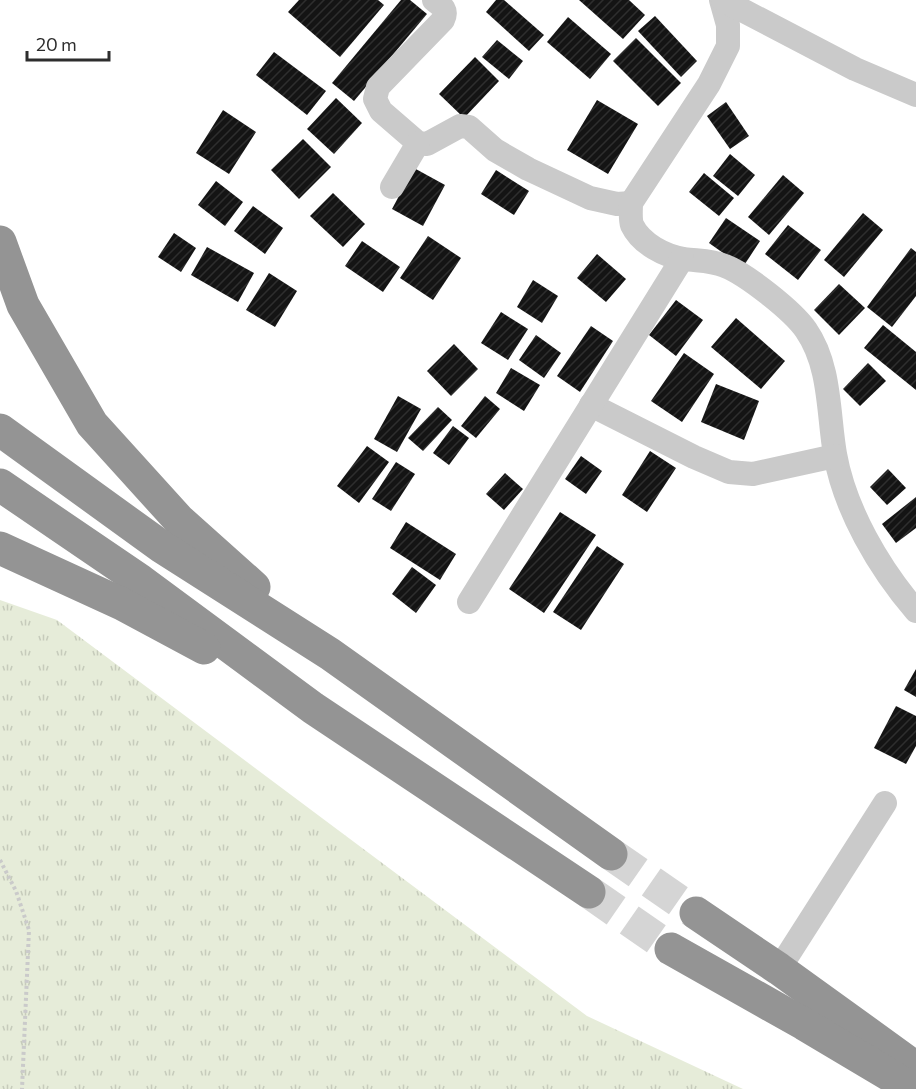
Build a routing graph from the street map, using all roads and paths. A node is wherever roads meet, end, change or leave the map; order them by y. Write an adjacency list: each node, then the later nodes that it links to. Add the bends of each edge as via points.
1 (434, 0): 4 (street, via 444,8 443,20 378,87 375,99 381,111)
2 (722, 0): 3 (street, via 855,69); 6 (street, via 728,46 709,84)
3 (916, 95)
4 (418, 143): 5 (street); 6 (street, via 427,144 460,126 469,127 495,150 528,169 591,198)
5 (392, 187)
6 (631, 203): 8 (street, via 632,224 641,237 657,250)
7 (0, 242): 16 (highway, via 23,305 92,424 179,520)
8 (682, 259): 9 (street); 11 (street, via 705,260 734,270 787,309 807,330 826,386)
9 (591, 405): 11 (street, via 729,472 753,474); 14 (street)
10 (0, 430): 16 (highway, via 162,547)
11 (835, 456): 15 (street, via 852,511 883,568)
12 (0, 484): 17 (highway, via 141,581)
13 (0, 548): 17 (highway, via 122,604)
14 (469, 602)
15 (916, 611)
16 (330, 654): 19 (highway)
17 (313, 708): 21 (highway)
18 (885, 804): 24 (street)
19 (611, 854)
20 (0, 860): 26 (path, via 29,930)
21 (589, 892)
22 (696, 913): 24 (highway)
23 (671, 949): 25 (highway)
24 (779, 969): 25 (highway)
25 (911, 1076)
26 (22, 1089)

